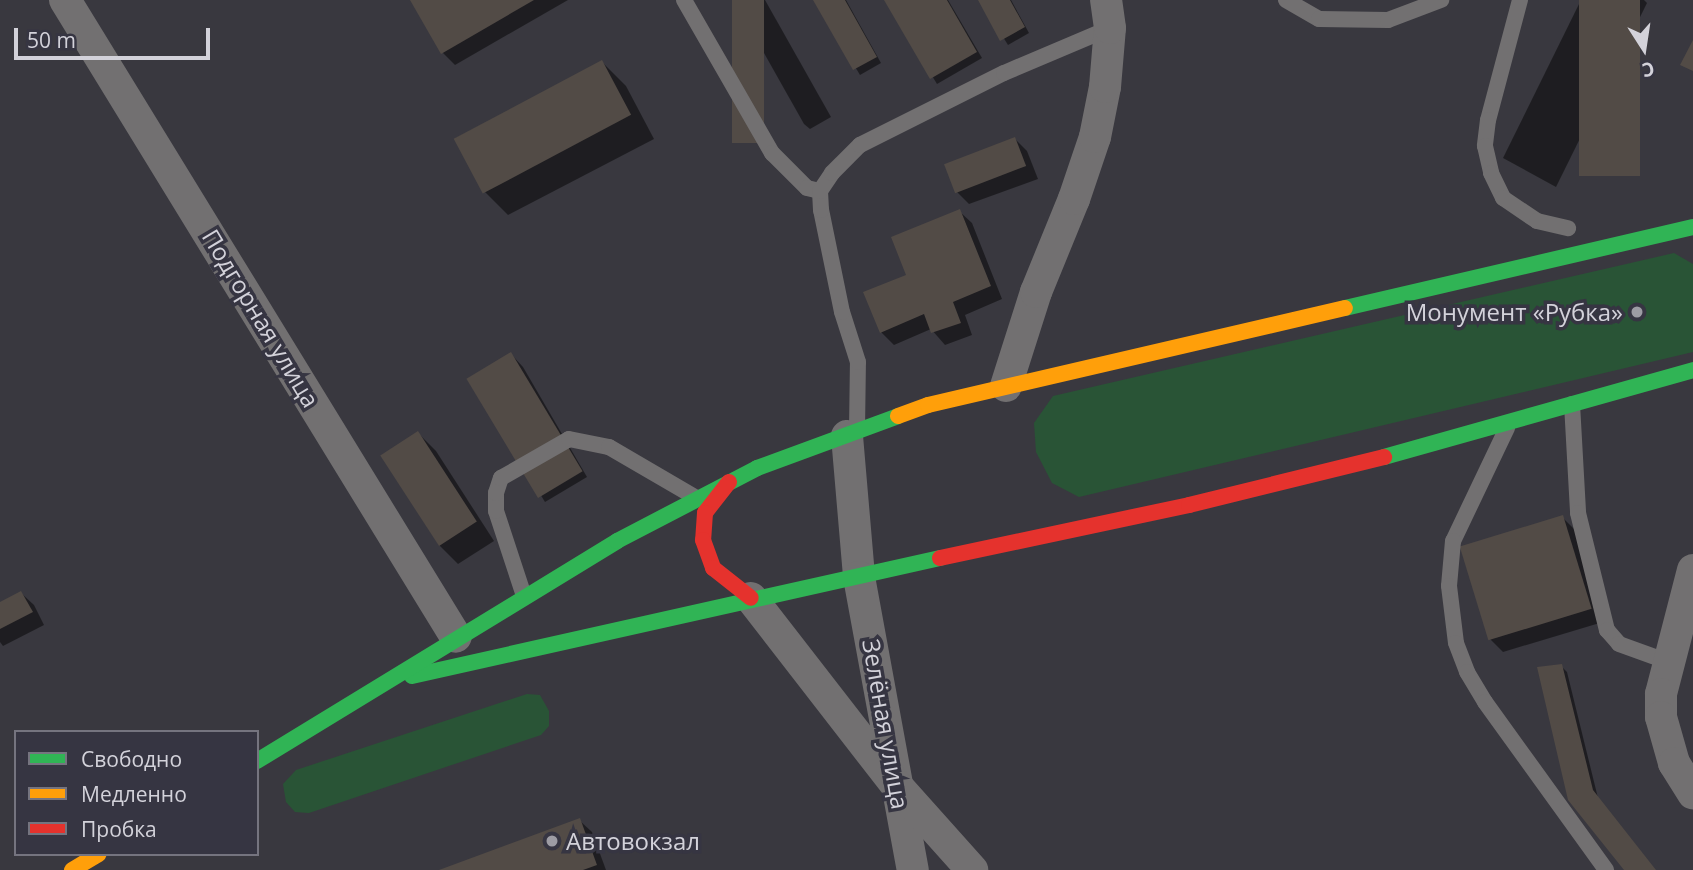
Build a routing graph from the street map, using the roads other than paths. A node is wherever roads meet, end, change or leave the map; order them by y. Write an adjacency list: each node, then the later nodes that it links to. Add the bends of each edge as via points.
1 (65, 0): 21 (street, Подгорная улица)
2 (684, 0): 7 (lane, via 772,153 807,188)
3 (1286, 0): 4 (lane, via 1319,19 1388,20)
4 (1441, 0)
5 (1520, 0): 8 (lane, via 1485,146 1503,198 1537,221)
6 (1108, 14): 7 (lane, via 860,145); 11 (street, via 1105,87 1095,137 1074,199 1031,286)
7 (820, 191): 14 (lane, via 842,312 858,362)
8 (1568, 229)
9 (1691, 229): 11 (main road)
10 (1693, 370): 12 (main road)
11 (1006, 386): 14 (main road, via 928,405)
12 (1572, 404): 13 (main road); 22 (lane, via 1578,513 1607,630 1619,644)
13 (1510, 422): 18 (main road, via 1189,505); 31 (lane, via 1453,541 1449,586 1456,643 1485,702)
14 (852, 434): 15 (main road); 18 (street, Зелёная улица)
15 (729, 482): 16 (main road); 20 (main road, via 705,513 703,540 713,568)
16 (697, 499): 19 (main road); 19 (lane, via 610,447 569,439 501,478 496,493 496,511)
17 (1693, 569): 22 (street)
18 (859, 577): 20 (main road); 25 (street, Зелёная улица)
19 (524, 596): 21 (main road)
20 (751, 598): 23 (main road); 25 (street)
21 (456, 637): 23 (main road)
22 (1669, 662): 26 (street, via 1661,717 1674,763)
23 (383, 683): 24 (main road)
24 (259, 760)
25 (897, 786): 29 (street, Зелёная улица); 30 (street)
26 (1693, 794)
27 (96, 856): 28 (main road)
28 (72, 870)
29 (913, 870)
30 (972, 870)
31 (1606, 870)

